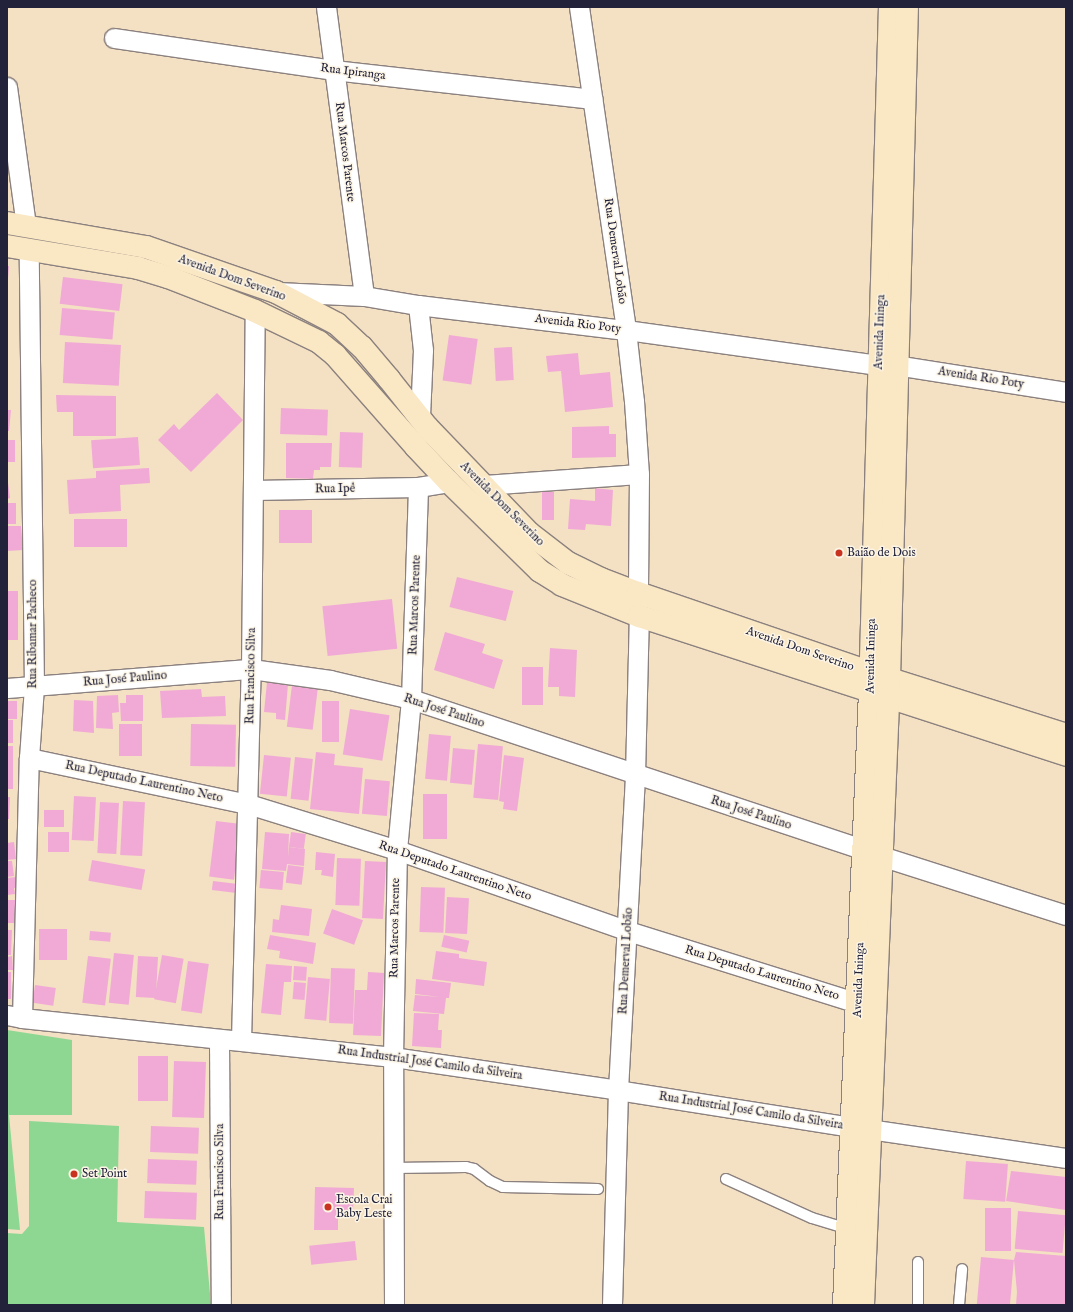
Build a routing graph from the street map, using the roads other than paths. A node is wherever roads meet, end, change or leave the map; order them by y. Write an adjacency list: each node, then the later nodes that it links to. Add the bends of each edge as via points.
1 (326, 7): 6 (street, Rua Marcos Parente)
2 (579, 7): 8 (street, Rua Demerval Lobão)
3 (890, 7): 17 (main road, Avenida Ininga)
4 (907, 7): 17 (main road, Avenida Ininga)
5 (114, 38): 6 (street, Rua Ipiranga)
6 (334, 70): 8 (street, Rua Ipiranga); 13 (street, Rua Marcos Parente)
7 (7, 87): 9 (street)
8 (592, 99): 16 (street, Rua Demerval Lobão)
9 (17, 225): 12 (main road, Avenida Dom Severino, via 146,247)
10 (7, 246): 11 (main road, Avenida Dom Severino)
11 (29, 250): 15 (main road, Avenida Dom Severino, via 138,268 168,276); 29 (street, Rua Ribamar Pacheco)
12 (276, 292): 13 (street, Avenida Rio Poty); 19 (main road, Avenida Dom Severino, via 332,321 350,335)
13 (364, 296): 14 (street, Avenida Rio Poty)
14 (418, 305): 16 (street, Avenida Rio Poty); 19 (street, via 423,350)
15 (255, 311): 21 (main road, Avenida Dom Severino, via 319,342 335,355); 24 (street, Rua Francisco Silva)
16 (626, 330): 17 (street, Avenida Rio Poty); 20 (street, Rua Demerval Lobão)
17 (887, 365): 18 (street, Avenida Rio Poty); 28 (main road, Avenida Ininga)
18 (1066, 392)
19 (420, 417): 22 (main road, Avenida Dom Severino)
20 (639, 474): 22 (street); 25 (street, Rua Demerval Lobão)
21 (449, 482): 23 (street); 26 (main road, Avenida Dom Severino, via 540,571 583,595)
22 (484, 486): 25 (main road, Avenida Dom Severino, via 529,533 562,559 601,579)
23 (418, 487): 24 (street, Rua Ipê); 31 (street, Rua Marcos Parente)
24 (253, 490): 27 (street, Rua Francisco Silva)
25 (638, 593): 28 (main road, Avenida Dom Severino)
26 (638, 616): 28 (main road, Avenida Dom Severino); 35 (street, Rua Demerval Lobão)
27 (251, 669): 29 (street, Rua José Paulino); 31 (street, Rua José Paulino, via 330,680); 36 (street, Rua Francisco Silva)
28 (880, 685): 32 (main road, Avenida Dom Severino); 33 (main road, Avenida Dom Severino); 38 (main road, Avenida Ininga)
29 (34, 687): 30 (street, Rua José Paulino); 34 (street, Rua Ribamar Pacheco)
30 (7, 688)
31 (411, 699): 35 (street, Rua José Paulino); 37 (street, Rua Marcos Parente)
32 (1066, 735)
33 (1066, 755)
34 (29, 758): 36 (street, Rua Deputado Laurentino Neto); 42 (street, Rua Ribamar Pacheco)
35 (635, 775): 38 (street, Rua José Paulino); 40 (street, Rua Demerval Lobão)
36 (248, 804): 37 (street, Rua Deputado Laurentino Neto); 44 (street, Rua Francisco Silva)
37 (397, 850): 40 (street, Rua Deputado Laurentino Neto); 45 (street, Rua Marcos Parente)
38 (873, 853): 39 (street, Rua José Paulino); 41 (main road, Avenida Ininga)
39 (1066, 915)
40 (628, 932): 41 (street, Rua Deputado Laurentino Neto); 46 (street, Rua Demerval Lobão)
41 (866, 1004): 47 (main road, Avenida Ininga)
42 (14, 1016): 43 (street, Rua Industrial José Camilo da Silveira)
43 (219, 1038): 44 (street, Rua Industrial José Camilo da Silveira); 55 (street, Rua Francisco Silva)
44 (241, 1040): 45 (street, Rua Industrial José Camilo da Silveira)
45 (393, 1057): 46 (street, Rua Industrial José Camilo da Silveira); 49 (street, Rua Marcos Parente)
46 (618, 1090): 47 (street, Rua Industrial José Camilo da Silveira); 57 (street, Rua Demerval Lobão)
47 (860, 1128): 48 (street, Rua Industrial José Camilo da Silveira); 52 (main road, Avenida Ininga); 59 (main road, Avenida Ininga)
48 (1066, 1158)
49 (393, 1168): 51 (lane, via 466,1167 474,1169 490,1182 503,1187); 56 (street, Rua Marcos Parente)
50 (726, 1179): 52 (lane, via 812,1218)
51 (598, 1189)
52 (847, 1229): 58 (main road, Avenida Ininga)
53 (918, 1262): 60 (lane)
54 (962, 1269): 61 (lane)
55 (221, 1305)
56 (394, 1305)
57 (612, 1305)
58 (844, 1305)
59 (863, 1305)
60 (918, 1305)
61 (959, 1305)

